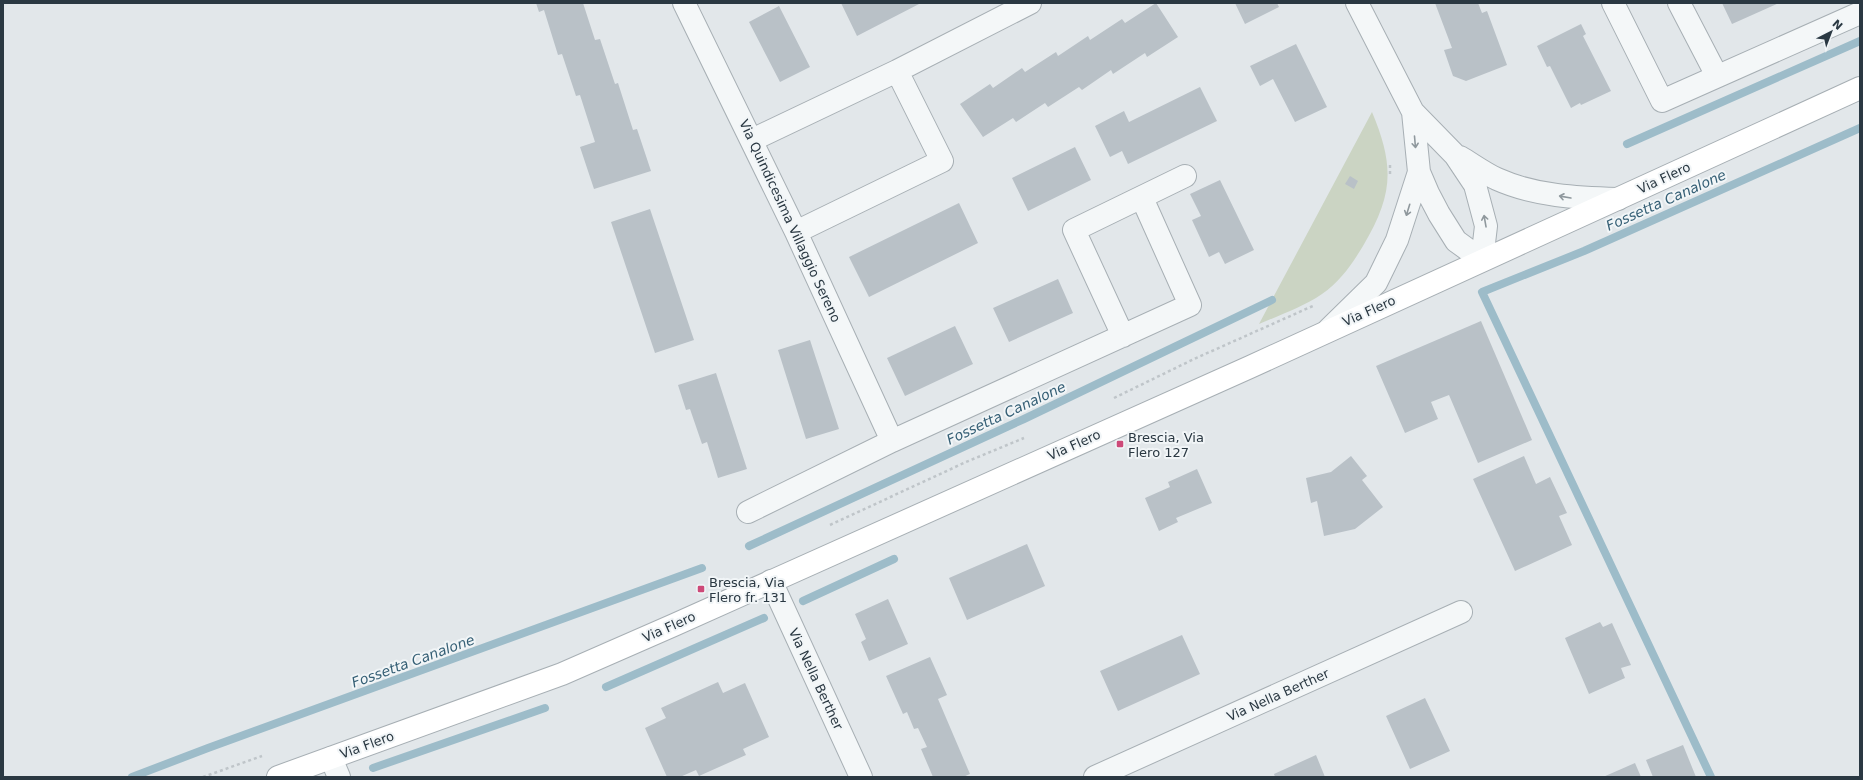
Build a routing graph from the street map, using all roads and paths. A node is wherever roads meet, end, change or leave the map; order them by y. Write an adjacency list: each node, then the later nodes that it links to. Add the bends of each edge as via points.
1 (684, 3): 11 (street, Via Quindicesima Villaggio Sereno)
2 (1030, 3): 7 (street)
3 (1357, 3): 10 (street)
4 (1613, 3): 8 (street, via 1662,101)
5 (1679, 3): 8 (street)
6 (1860, 13): 8 (street)
7 (897, 71): 11 (street); 19 (street, via 942,161)
8 (1717, 76)
9 (1860, 88): 18 (street, Via Flero)
10 (1413, 112): 12 (street); 14 (street, one-way to 14)
11 (752, 140): 19 (street, Via Quindicesima Villaggio Sereno)
12 (1455, 155): 18 (street, one-way to 12, via 1571,198 1538,192 1498,179); 20 (street, one-way to 12, via 1486,226 1476,185)
13 (1390, 165): 16 (path)
14 (1419, 172): 20 (street, via 1438,214 1456,241); 22 (street, one-way to 22, via 1397,240 1376,284)
15 (1185, 176): 17 (street)
16 (1390, 177)
17 (1142, 198): 23 (street, via 1190,305); 23 (street, via 1074,230)
18 (1618, 199): 20 (street, Via Flero)
19 (796, 232): 26 (street, Via Quindicesima Villaggio Sereno)
20 (1482, 260): 22 (street, Via Flero)
21 (1319, 304): 24 (path, via 1194,359)
22 (1329, 329): 29 (street, Via Flero, via 1250,367)
23 (1123, 336): 26 (street)
24 (1112, 399)
25 (1029, 436): 28 (path)
26 (892, 442): 27 (street)
27 (748, 512)
28 (830, 525)
29 (771, 581): 32 (street, Via Flero, via 562,674); 35 (street, Via Nella Berther)
30 (1461, 612): 36 (street, Via Nella Berther)
31 (270, 754): 33 (path)
32 (335, 768): 34 (street, Via Flero)
33 (203, 777)
34 (278, 777)
35 (861, 777)
36 (1095, 777)

